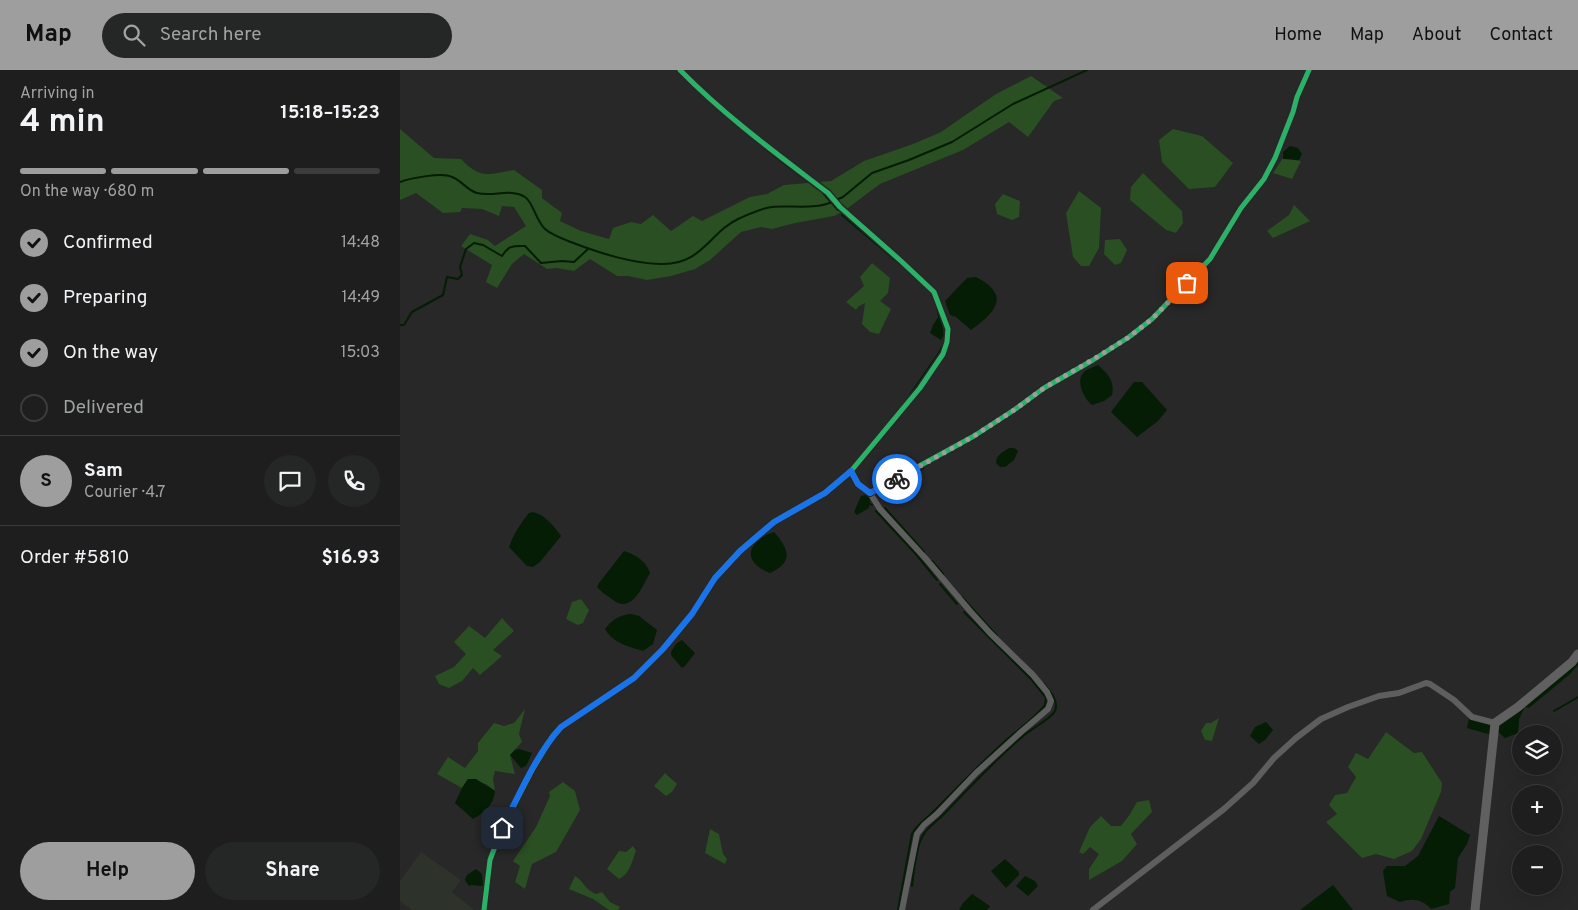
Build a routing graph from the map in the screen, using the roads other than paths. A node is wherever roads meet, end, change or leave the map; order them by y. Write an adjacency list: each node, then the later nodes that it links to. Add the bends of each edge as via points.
1 (680, 70): 3 (street, via 725,112 828,193 934,292 948,329 943,354 920,388)
2 (1309, 70): 4 (street, via 1264,179 1241,208 1210,259 1152,319 974,436)
3 (851, 471): 4 (street, via 858,484); 7 (street, via 825,493 774,522 740,551 715,578 692,614 663,649 634,678 561,727 552,737 502,828 490,860)
4 (870, 493): 8 (street, via 880,509 952,591 1033,675 1051,701 1048,709 976,773 917,834)
5 (1578, 654): 6 (street, via 1518,707)
6 (1495, 722): 9 (street, via 1472,717 1454,700 1426,683 1379,696 1321,719 1274,758 1253,784 1224,809); 10 (street)
7 (484, 910)
8 (902, 910)
9 (1093, 910)
10 (1474, 910)

